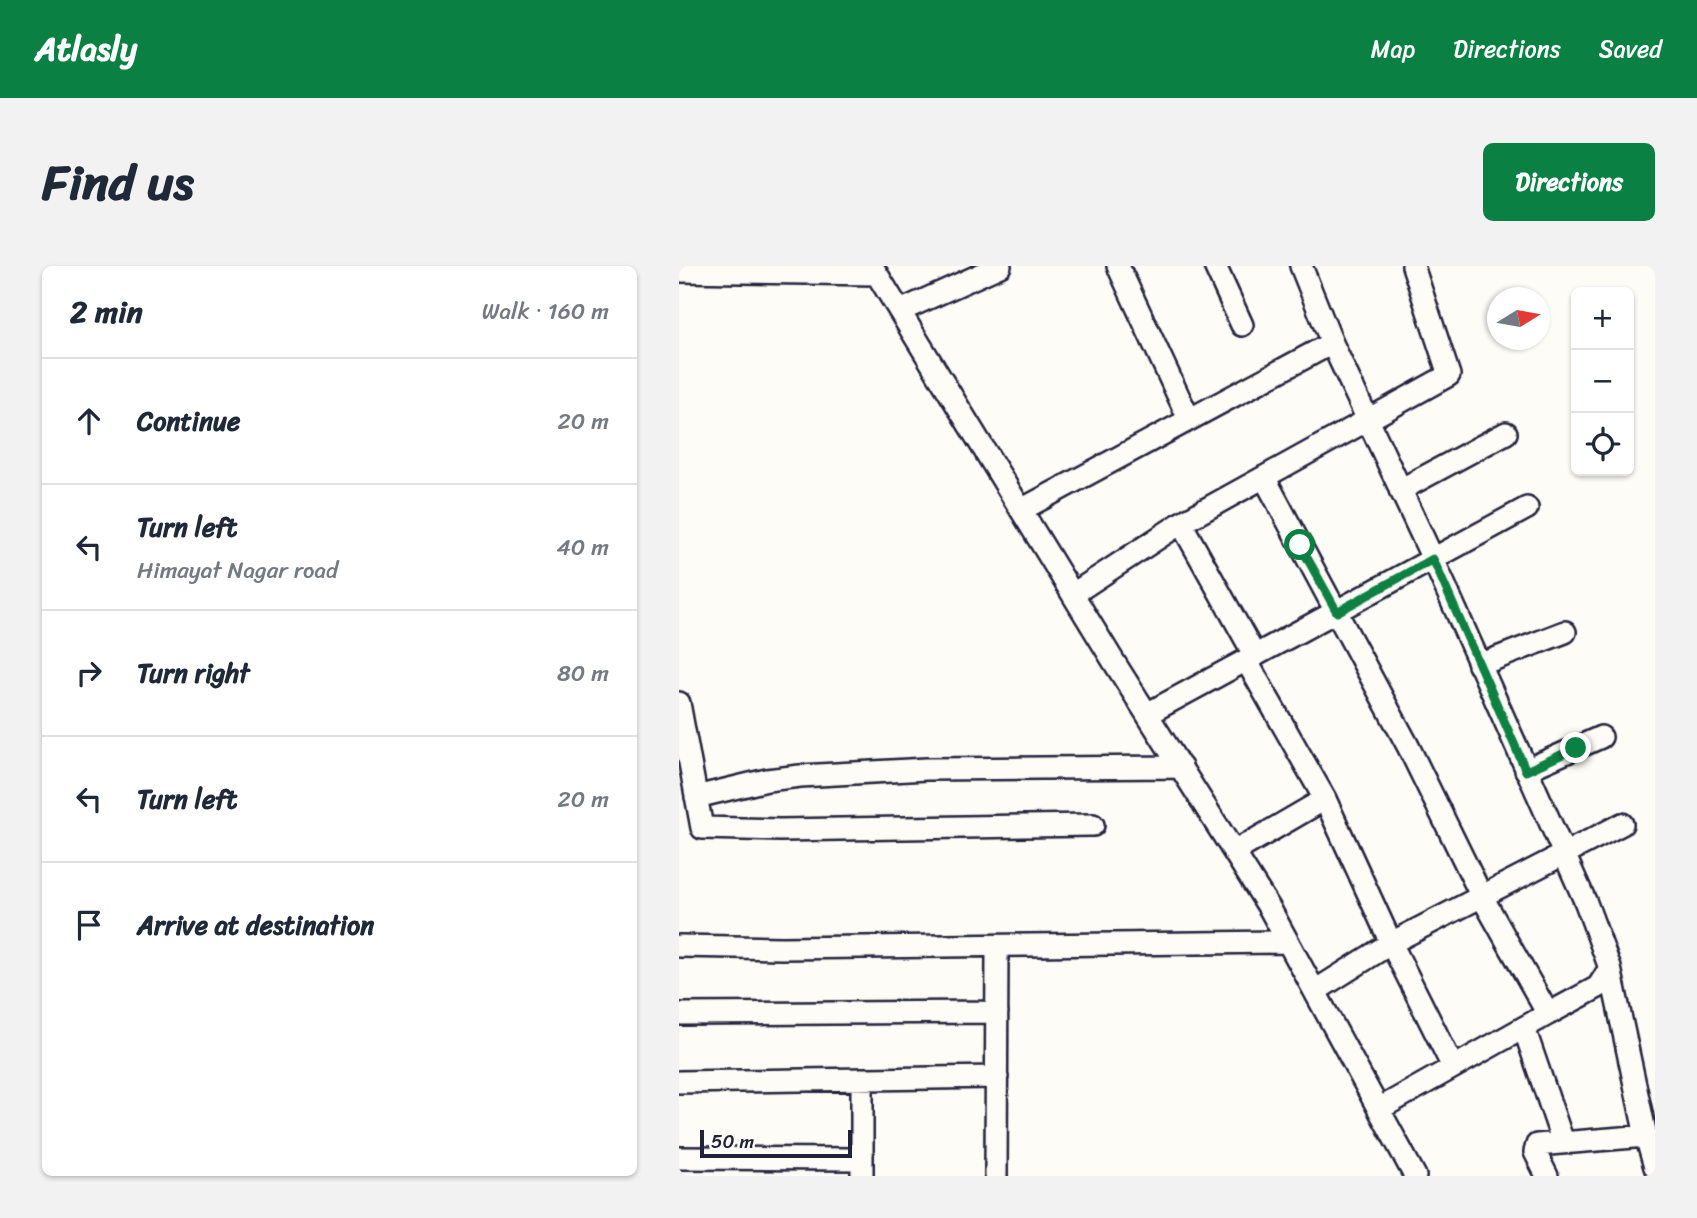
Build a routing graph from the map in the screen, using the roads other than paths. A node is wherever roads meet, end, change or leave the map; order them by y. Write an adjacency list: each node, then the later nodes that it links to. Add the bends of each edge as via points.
1 (1000, 266): 8 (street)
2 (1118, 266): 11 (street)
3 (1215, 266): 9 (street)
4 (1301, 266): 10 (street)
5 (1413, 266): 12 (street, via 1449,375)
6 (874, 270): 7 (street); 8 (street)
7 (679, 271)
8 (899, 311): 17 (street)
9 (1243, 325)
10 (1332, 343): 11 (street); 12 (street)
11 (1189, 419): 17 (street)
12 (1368, 420): 14 (street); 15 (street)
13 (1506, 433): 15 (street)
14 (1264, 477): 18 (street); 21 (street)
15 (1401, 490): 19 (street)
16 (1527, 508): 19 (street)
17 (1021, 510): 20 (street)
18 (1181, 523): 20 (street); 23 (street)
19 (1433, 559): 21 (street); 24 (street)
20 (1073, 594): 26 (street)
21 (1337, 612): 23 (street); 36 (street)
22 (1565, 632): 24 (street)
23 (1251, 658): 26 (street); 31 (street)
24 (1479, 666): 29 (street)
25 (679, 703): 30 (street)
26 (1147, 714): 28 (street)
27 (1601, 737): 29 (street)
28 (1181, 767): 30 (street, via 800,775); 34 (street)
29 (1526, 771): 35 (street)
30 (696, 797): 33 (street, via 702,828)
31 (1325, 799): 34 (street); 38 (street)
32 (1622, 824): 35 (street)
33 (1093, 825)
34 (1234, 852): 37 (street)
35 (1565, 855): 36 (street); 41 (street)
36 (1481, 895): 38 (street); 45 (street)
37 (1288, 942): 40 (street); 42 (street)
38 (1391, 943): 42 (street); 47 (street)
39 (679, 946): 40 (street)
40 (997, 946): 43 (street)
41 (1611, 968): 45 (street, via 1598,986); 52 (street)
42 (1315, 991): 51 (street)
43 (997, 1012): 44 (street); 48 (street)
44 (679, 1014)
45 (1548, 1014): 46 (street)
46 (1524, 1028): 47 (street); 53 (street)
47 (1453, 1067): 51 (street)
48 (997, 1077): 49 (street); 57 (street)
49 (862, 1079): 50 (street); 55 (street)
50 (679, 1082)
51 (1379, 1109): 58 (street)
52 (1646, 1136): 53 (street); 56 (street)
53 (1563, 1142): 59 (street, via 1535,1147)
54 (679, 1158): 55 (street)
55 (862, 1167)
56 (1655, 1167)
57 (996, 1176)
58 (1415, 1176)
59 (1547, 1176)

